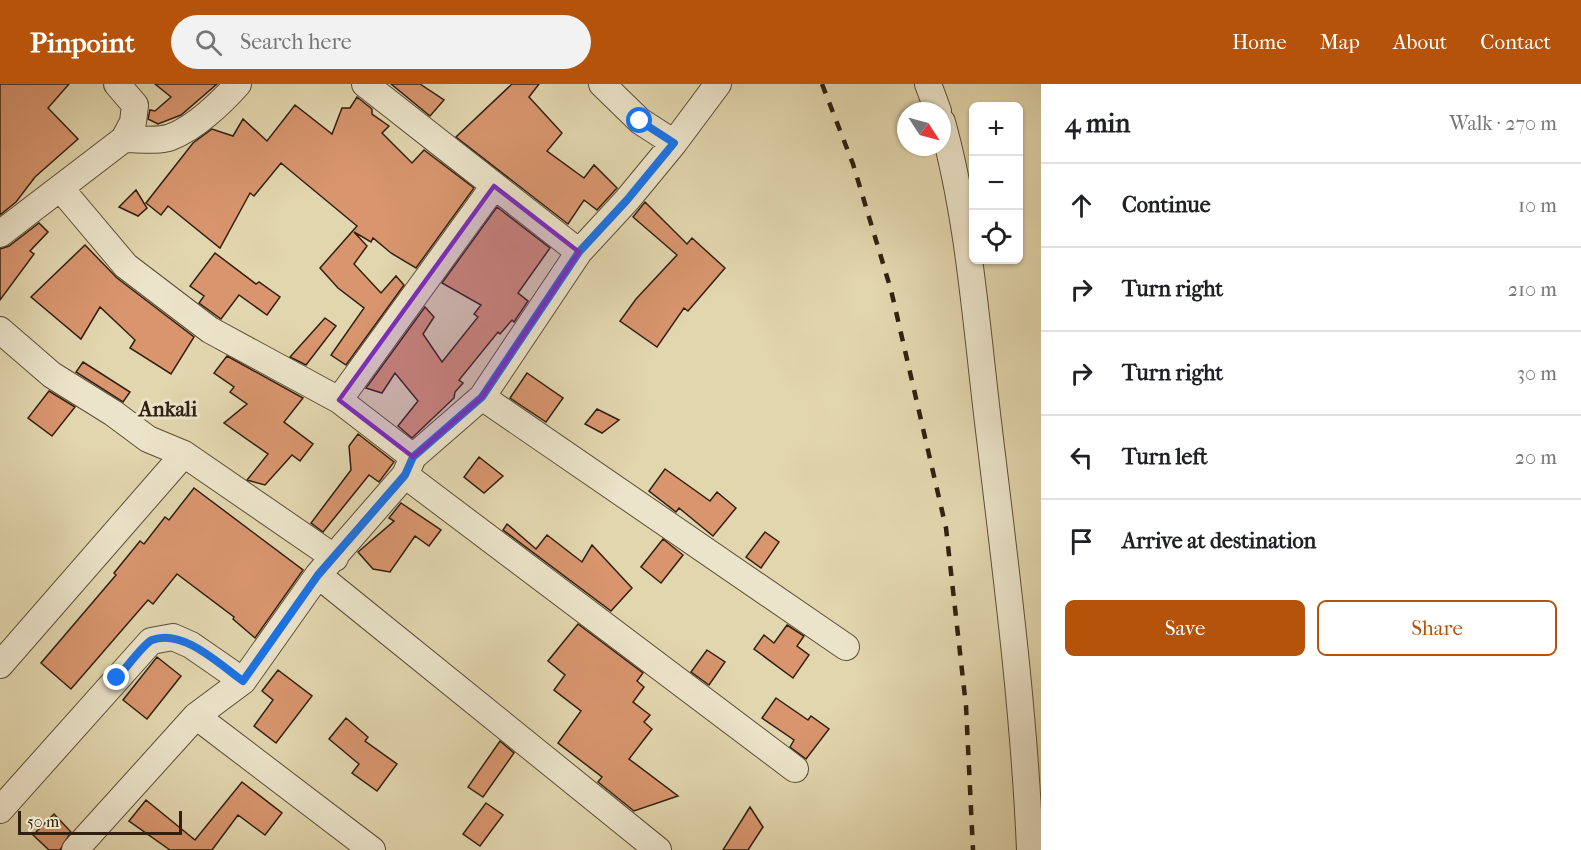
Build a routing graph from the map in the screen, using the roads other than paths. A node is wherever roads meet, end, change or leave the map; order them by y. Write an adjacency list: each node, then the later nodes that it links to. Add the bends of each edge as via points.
1 (117, 84): 8 (street, via 135,105 133,122)
2 (238, 84): 8 (street, via 219,105 172,137)
3 (365, 84): 11 (street)
4 (602, 84): 9 (street, via 640,121)
5 (718, 84): 9 (street)
6 (928, 84): 7 (street)
7 (935, 102)
8 (124, 139): 12 (street)
9 (674, 143): 14 (street)
10 (950, 156): 30 (street, via 983,380 1018,679)
11 (494, 186): 14 (street); 17 (street)
12 (61, 189): 13 (street); 17 (street, via 126,266 210,330)
13 (0, 234)
14 (579, 252): 16 (street)
15 (0, 330): 18 (street, via 52,375 148,439)
16 (482, 397): 19 (street); 21 (street)
17 (339, 400): 19 (street)
18 (183, 454): 20 (street); 22 (street)
19 (409, 466): 20 (street); 25 (street)
20 (326, 567): 23 (street); 29 (street)
21 (846, 647)
22 (0, 665)
23 (243, 681): 24 (street); 26 (street, via 191,645 172,637 151,641)
24 (196, 716): 27 (street); 28 (street)
25 (795, 770)
26 (0, 810)
27 (75, 850)
28 (372, 850)
29 (658, 850)
30 (1030, 850)

